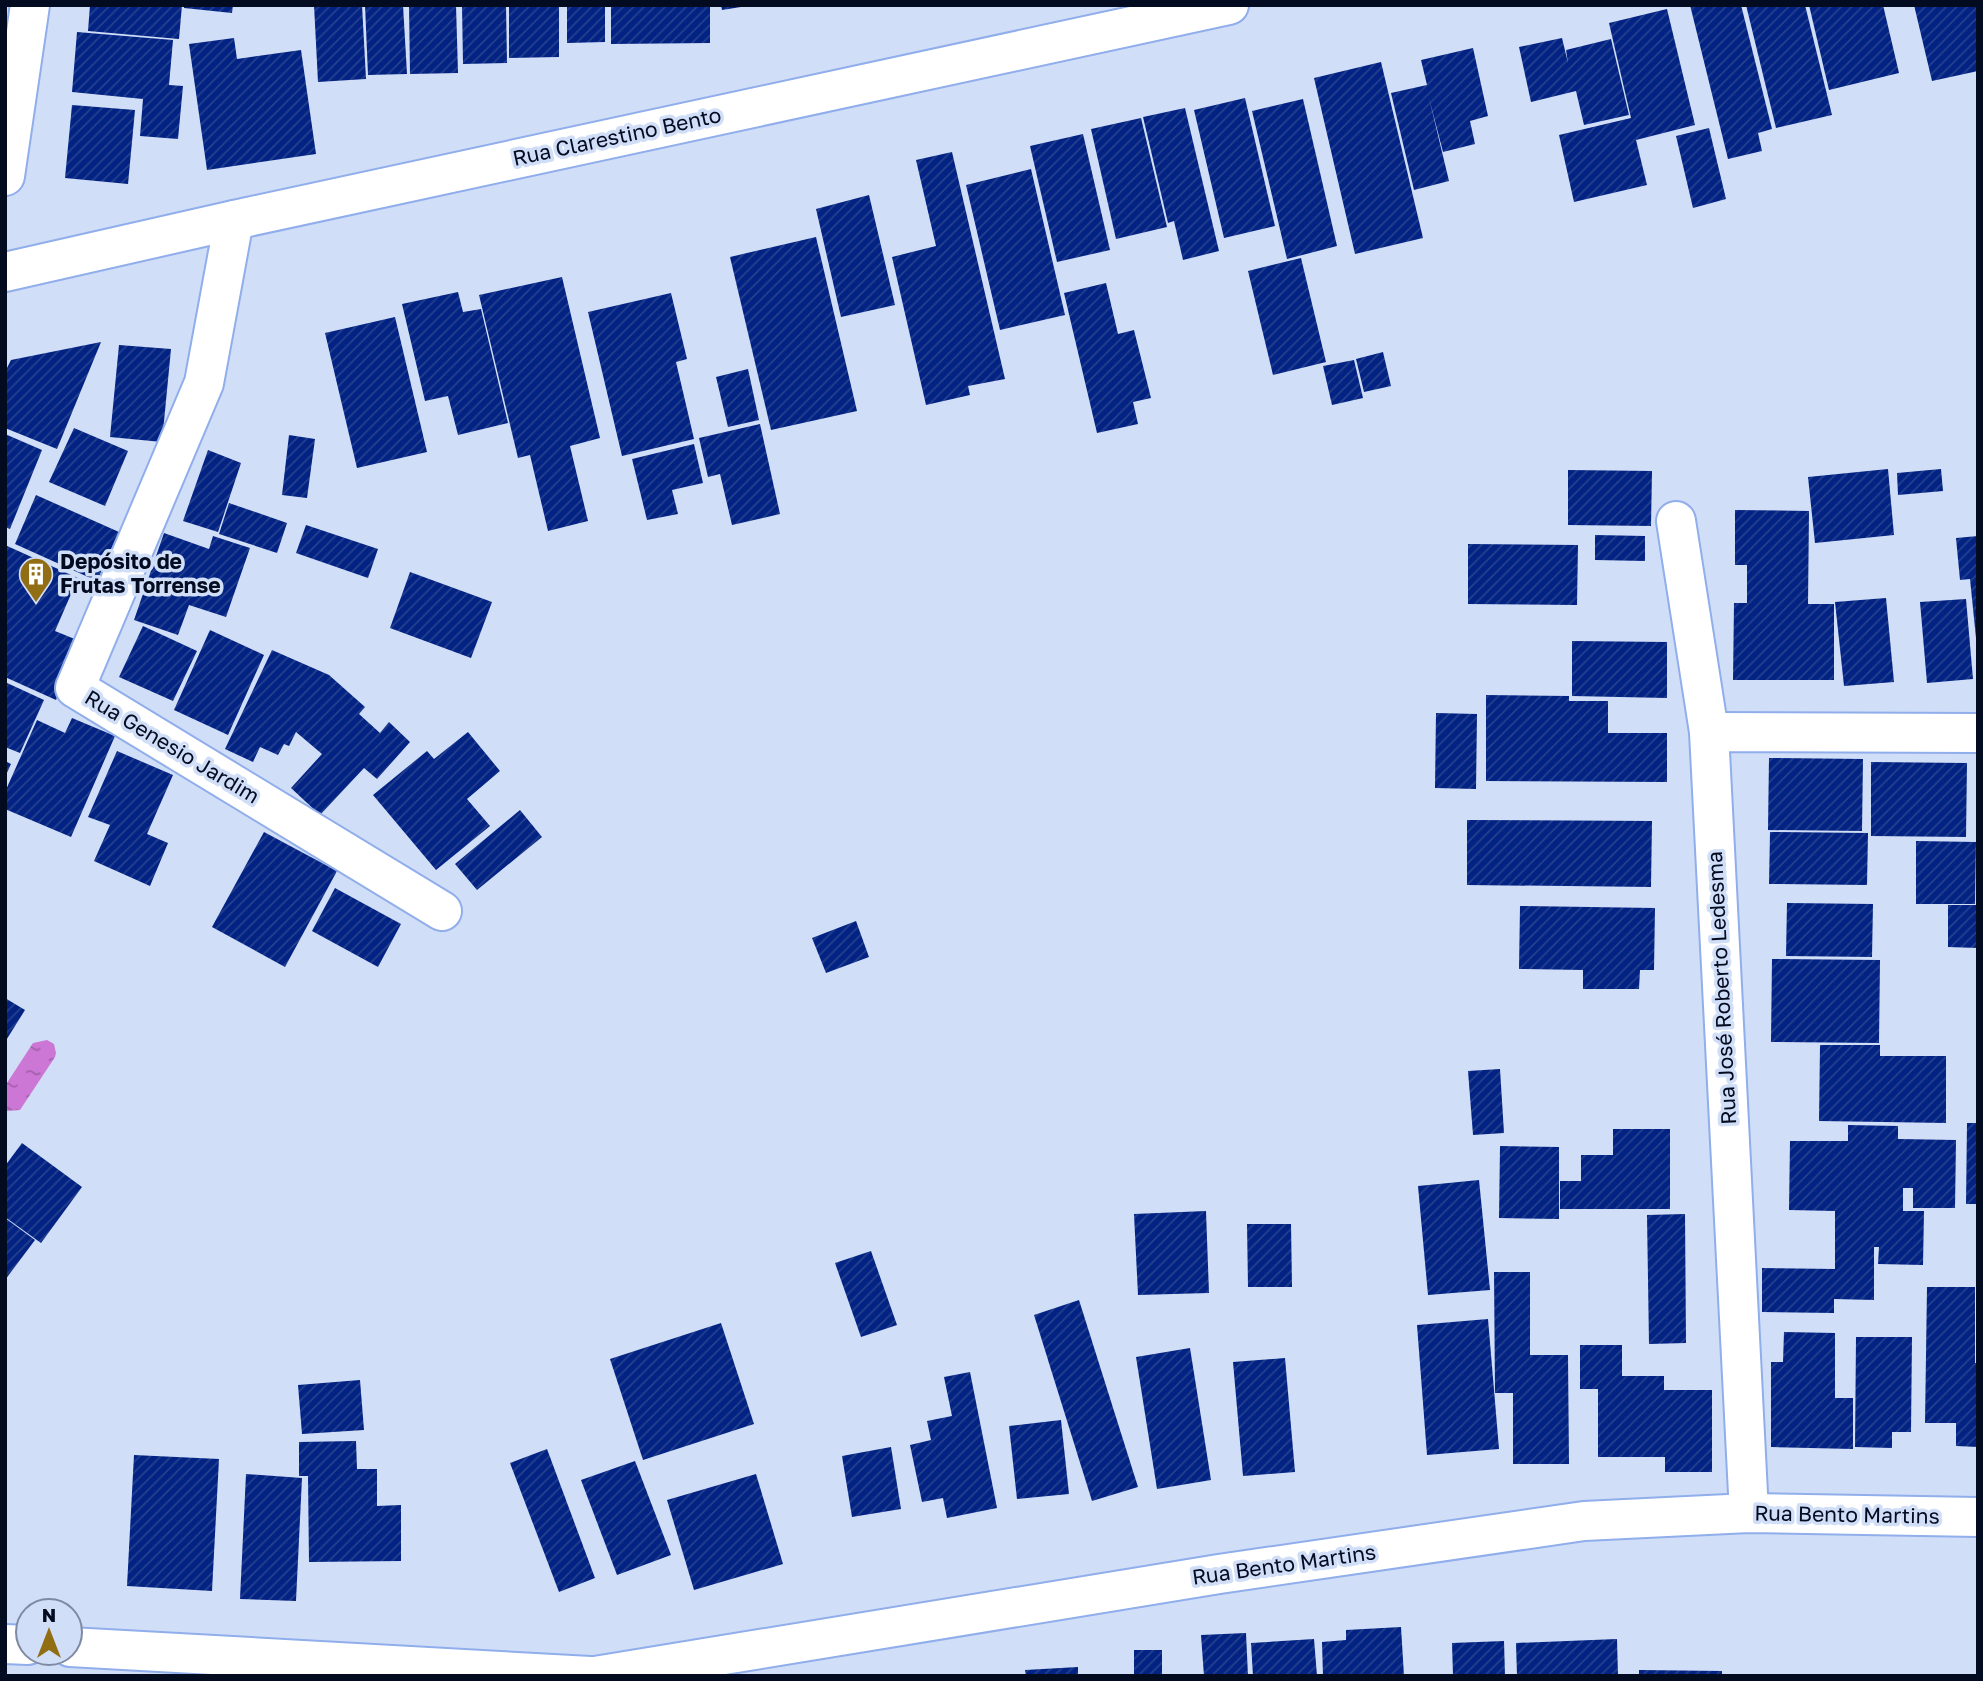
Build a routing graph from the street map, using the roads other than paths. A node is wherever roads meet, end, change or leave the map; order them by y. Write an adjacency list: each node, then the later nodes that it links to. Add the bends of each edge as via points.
1 (30, 5): 3 (street)
2 (1213, 7): 4 (street, Rua Clarestino Bento)
3 (5, 176)
4 (234, 220): 5 (street, Rua Clarestino Bento); 9 (street, Rua Genesio Jardim, via 204,383 75,688)
5 (5, 272)
6 (1676, 521): 7 (street, Rua José Roberto Ledesma)
7 (1709, 732): 8 (street); 10 (street, Rua José Roberto Ledesma)
8 (1978, 733)
9 (442, 911)
10 (1749, 1513): 11 (street, Rua Bento Martins); 13 (street, Rua Bento Martins, via 1584,1521 1219,1574)
11 (1978, 1517)
12 (84, 1648): 13 (street, Rua Bento Martins)
13 (592, 1676)

